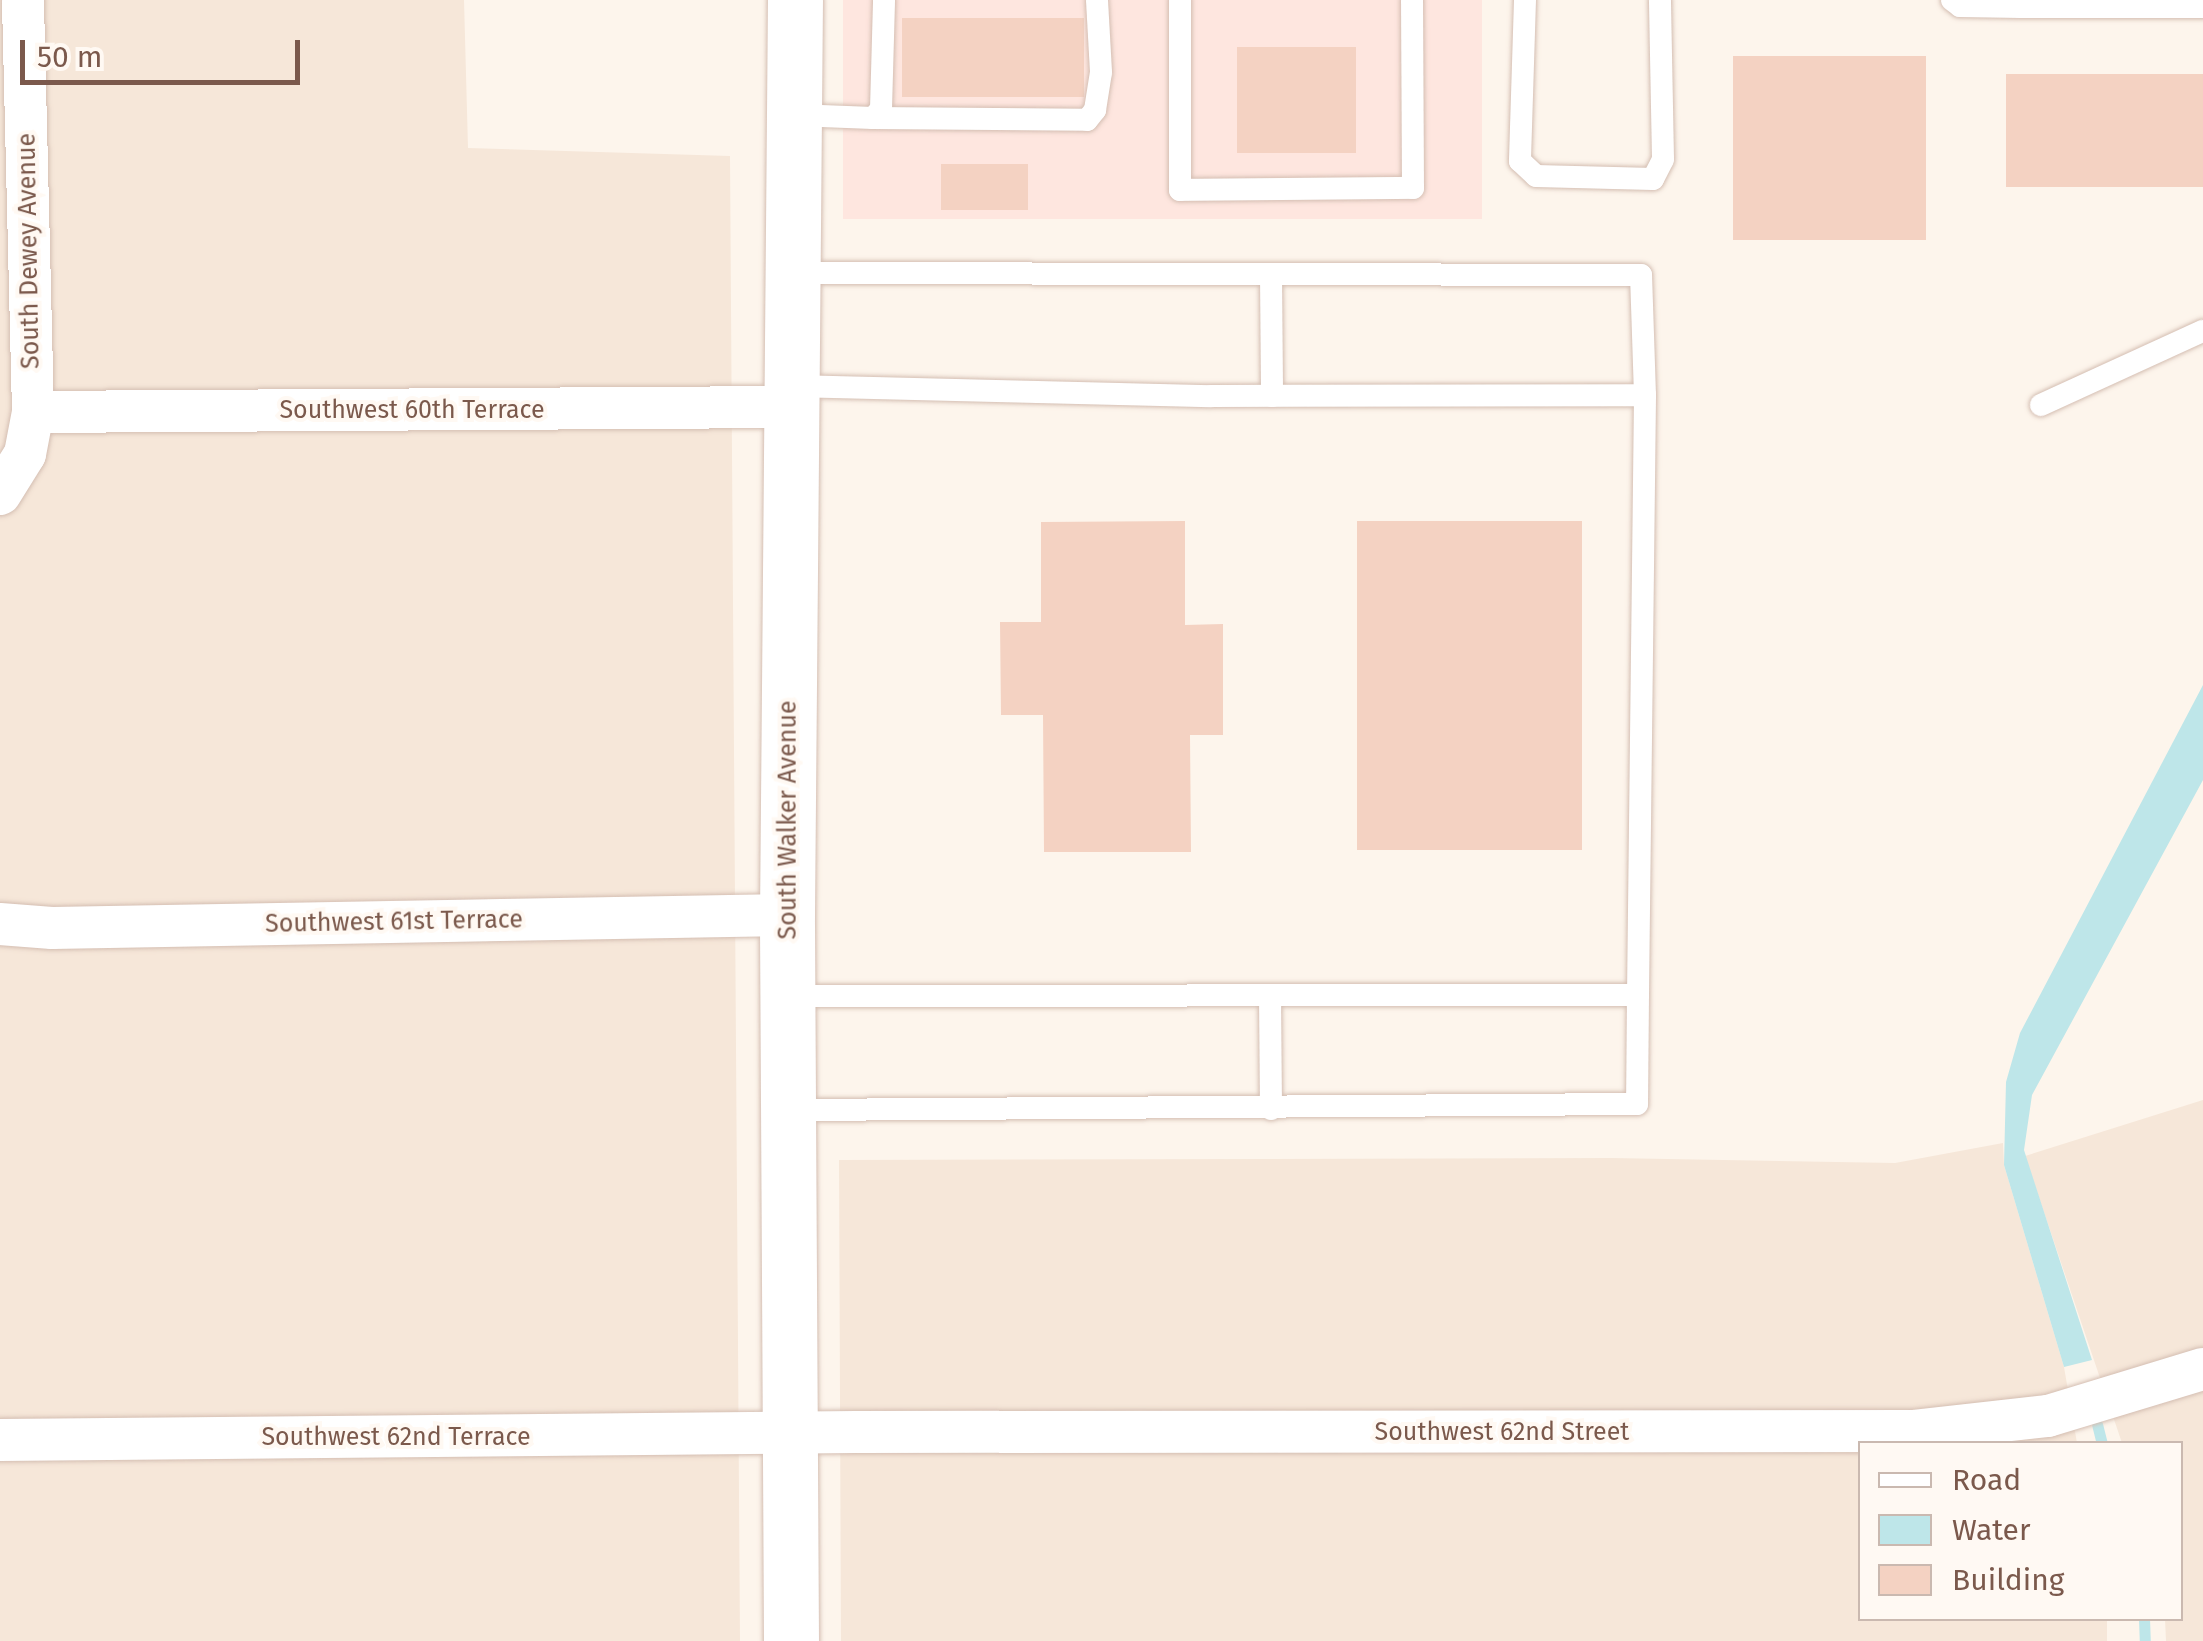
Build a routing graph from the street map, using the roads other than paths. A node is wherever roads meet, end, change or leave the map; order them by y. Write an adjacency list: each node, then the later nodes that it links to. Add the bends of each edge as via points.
1 (23, 0): 21 (street, South Dewey Avenue)
2 (795, 0): 12 (main road, South Walker Avenue)
3 (884, 0): 13 (lane, via 881,109)
4 (1097, 0): 13 (lane, via 1101,72 1088,120)
5 (1180, 0): 6 (lane, via 1180,190 1413,188)
6 (1412, 0)
7 (1525, 0): 8 (lane, via 1520,161 1536,176 1653,179 1664,160)
8 (1660, 0)
9 (1952, 0): 10 (lane, via 1960,6)
10 (2021, 4): 11 (lane)
11 (2203, 7)
12 (795, 115): 13 (lane); 14 (main road, South Walker Avenue)
13 (872, 118)
14 (793, 273): 15 (lane); 18 (main road, South Walker Avenue)
15 (1271, 274): 17 (lane, via 1642,275); 19 (lane)
16 (2203, 331): 20 (lane)
17 (1645, 395): 19 (lane); 27 (lane)
18 (792, 396): 19 (lane); 21 (street, Southwest 60th Terrace); 23 (main road, South Walker Avenue)
19 (1272, 396)
20 (2041, 404)
21 (33, 412): 22 (street, South Dewey Avenue, via 25,454)
22 (0, 494)
23 (788, 914): 24 (street, Southwest 61st Terrace); 25 (main road, South Walker Avenue)
24 (0, 924)
25 (788, 996): 26 (lane); 29 (main road, South Walker Avenue)
26 (1270, 996): 27 (lane); 28 (lane)
27 (1638, 996): 28 (lane, via 1637,1104)
28 (1271, 1108): 29 (lane)
29 (790, 1110): 31 (main road, South Walker Avenue)
30 (2203, 1369): 31 (street, Southwest 62nd Street, via 2048,1416 1912,1432)
31 (792, 1433): 32 (street, Southwest 62nd Terrace); 33 (main road, South Walker Avenue)
32 (0, 1440)
33 (791, 1641)

